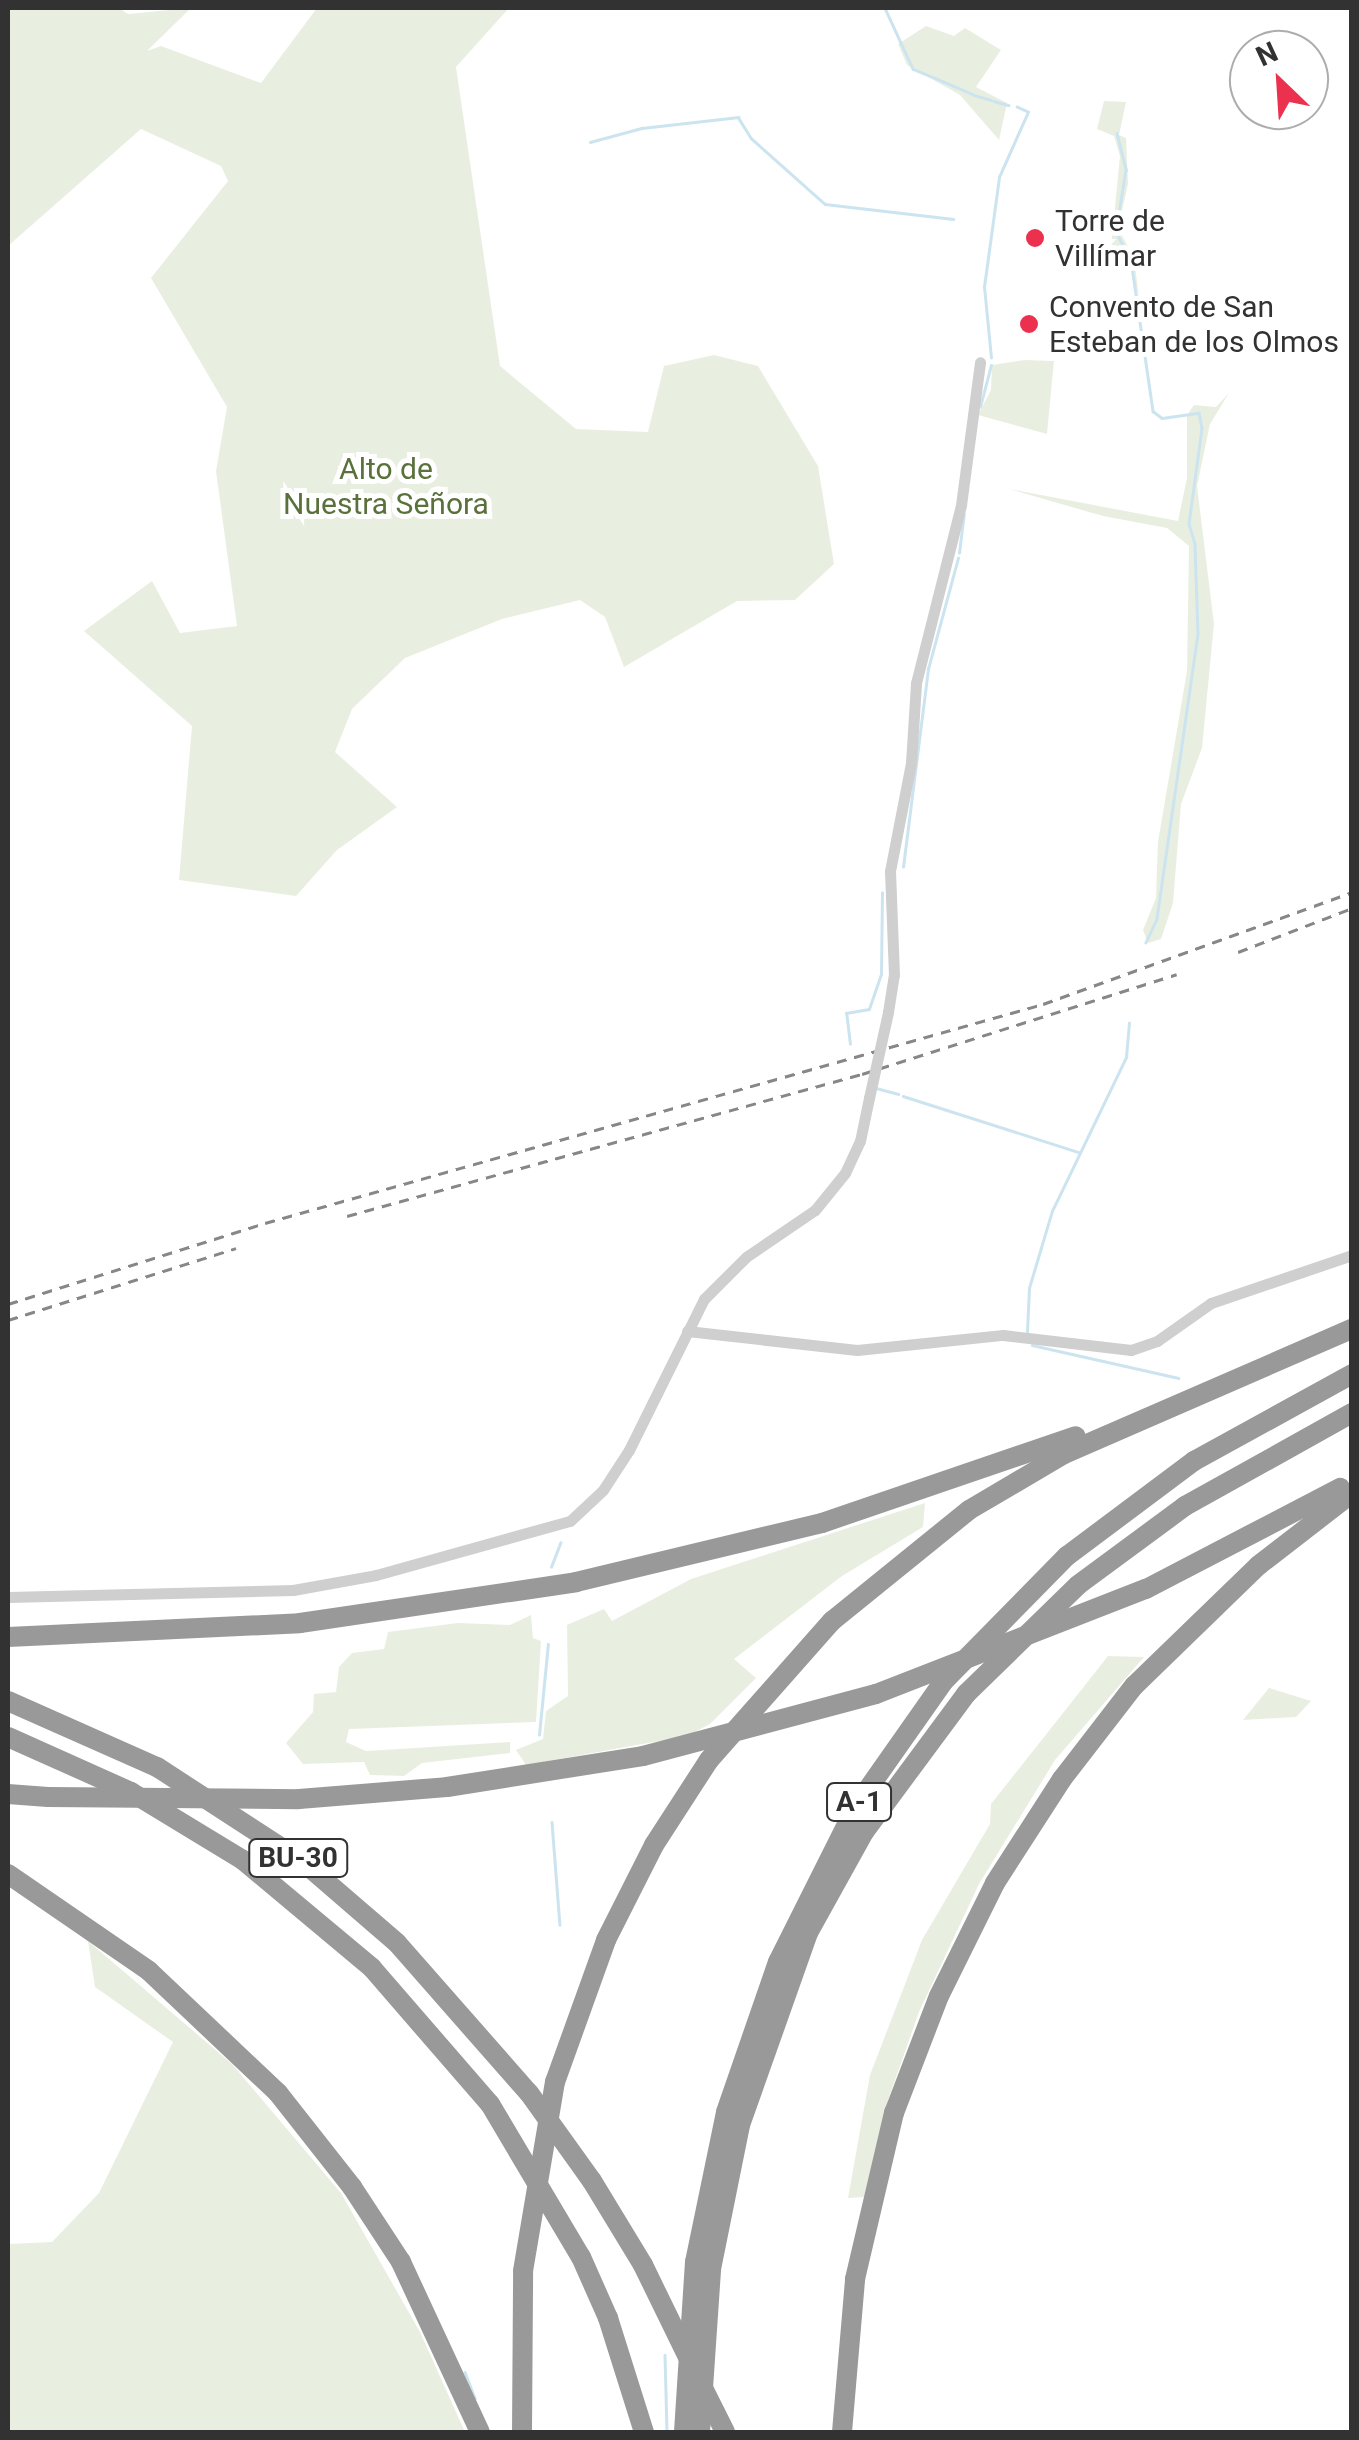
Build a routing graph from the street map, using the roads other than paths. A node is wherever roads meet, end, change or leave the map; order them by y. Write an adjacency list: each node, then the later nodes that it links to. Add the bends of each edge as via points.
1 (980, 362): 4 (street, bridge, via 961,504 916,682 911,763 890,871 894,974 860,1141 815,1210 716,1285)
2 (1352, 1255): 4 (street, via 1210,1303 1157,1341 1131,1350 1003,1336 856,1350)
3 (1352, 1327): 10 (highway, via 982,1471 686,1559 389,1613 198,1632); 16 (highway, via 1078,1447 969,1510 832,1621 710,1760 654,1845 606,1940 555,2082 522,2271)
4 (687, 1331): 9 (street, via 603,1490 555,1527 292,1590)
5 (1352, 1374): 18 (highway, A-1, via 1194,1461 1067,1556 943,1682 856,1806 778,1962 726,2112 695,2262)
6 (1352, 1413): 19 (highway, A-1, via 1186,1506 1078,1585 966,1694 864,1832 808,1933 740,2124 711,2269)
7 (1352, 1481): 13 (highway, bridge, via 1146,1588 876,1694 643,1756 447,1787 299,1799)
8 (1352, 1492): 21 (highway, via 1216,1602 1134,1686 1062,1779 995,1883 922,2034 894,2113 856,2280)
9 (8, 1597)
10 (8, 1637)
11 (8, 1701): 20 (highway, BU-30, bridge, via 158,1767 302,1861 409,1955 529,2093 592,2182 643,2265)
12 (8, 1738): 17 (highway, BU-30, bridge, via 130,1792 244,1860 362,1958 490,2104 580,2257 613,2331)
13 (8, 1794)
14 (8, 1874): 15 (highway, via 149,1971 278,2092 400,2262)
15 (480, 2432)
16 (522, 2432)
17 (644, 2432)
18 (684, 2432)
19 (700, 2432)
20 (722, 2432)
21 (842, 2432)

